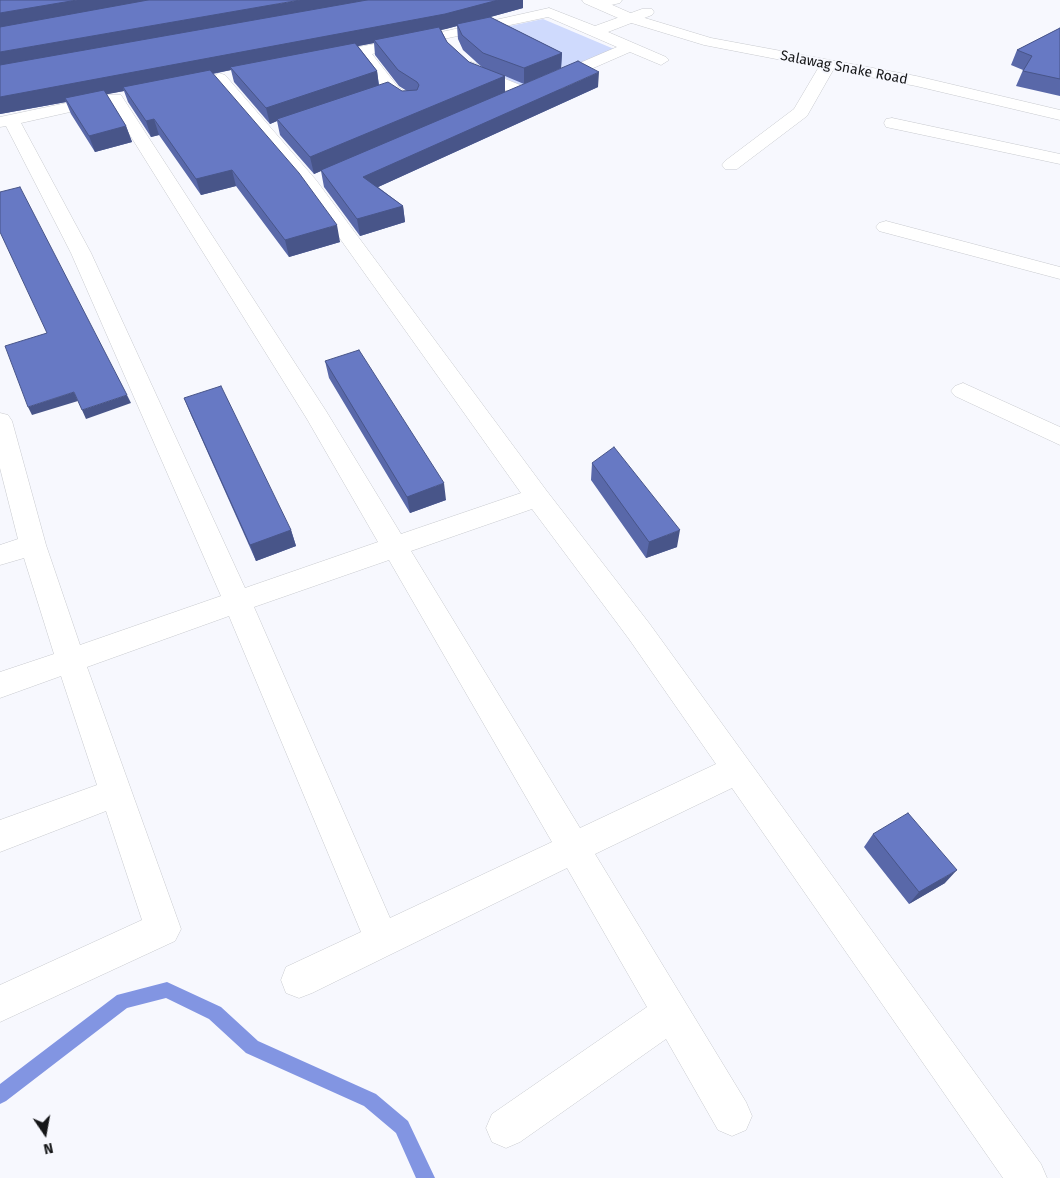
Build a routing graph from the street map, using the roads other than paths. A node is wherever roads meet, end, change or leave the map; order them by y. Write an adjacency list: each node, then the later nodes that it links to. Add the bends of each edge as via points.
1 (616, 0): 2 (street); 3 (street, Salawag Snake Road)
2 (593, 2): 4 (street, Salawag Snake Road)
3 (647, 12): 4 (street); 20 (street, Salawag Snake Road, via 772,44 921,71)
4 (630, 18): 5 (street); 11 (street, Salawag Snake Road, via 708,42)
5 (593, 32): 6 (street, via 548,12); 7 (street)
6 (446, 35): 8 (street); 16 (street, via 457,55 477,73)
7 (629, 47): 10 (street); 16 (street)
8 (362, 51): 9 (street); 15 (street)
9 (314, 60)
10 (660, 60)
11 (828, 65): 21 (street, Salawag Snake Road); 25 (street, via 801,112)
12 (238, 74): 13 (street)
13 (219, 78): 14 (street); 32 (street, via 319,180)
14 (200, 82)
15 (392, 90): 17 (street); 19 (street)
16 (524, 92): 18 (street)
17 (375, 96)
18 (506, 100)
19 (410, 102)
20 (1060, 103)
21 (1060, 115)
22 (6, 121): 34 (street, via 125,96); 36 (street, via 82,253)
23 (892, 123): 24 (street)
24 (1060, 159)
25 (731, 165)
26 (886, 228): 27 (street)
27 (1060, 273)
28 (963, 391): 30 (street)
29 (0, 421): 31 (street)
30 (1060, 437)
31 (5, 459): 33 (street)
32 (537, 497): 34 (street); 39 (street, via 639,631)
33 (33, 545): 35 (street); 37 (street)
34 (395, 546): 36 (street); 42 (street)
35 (0, 555)
36 (237, 601): 37 (street); 43 (street)
37 (70, 660): 38 (street); 40 (street)
38 (0, 685)
39 (736, 770): 42 (street); 49 (street)
40 (116, 793): 41 (street); 45 (street, via 163,928)
41 (0, 836)
42 (574, 848): 43 (street); 46 (street)
43 (382, 941): 44 (street)
44 (299, 980)
45 (0, 1004)
46 (671, 1013): 47 (street); 48 (street)
47 (732, 1116)
48 (506, 1128)
49 (1027, 1178)

